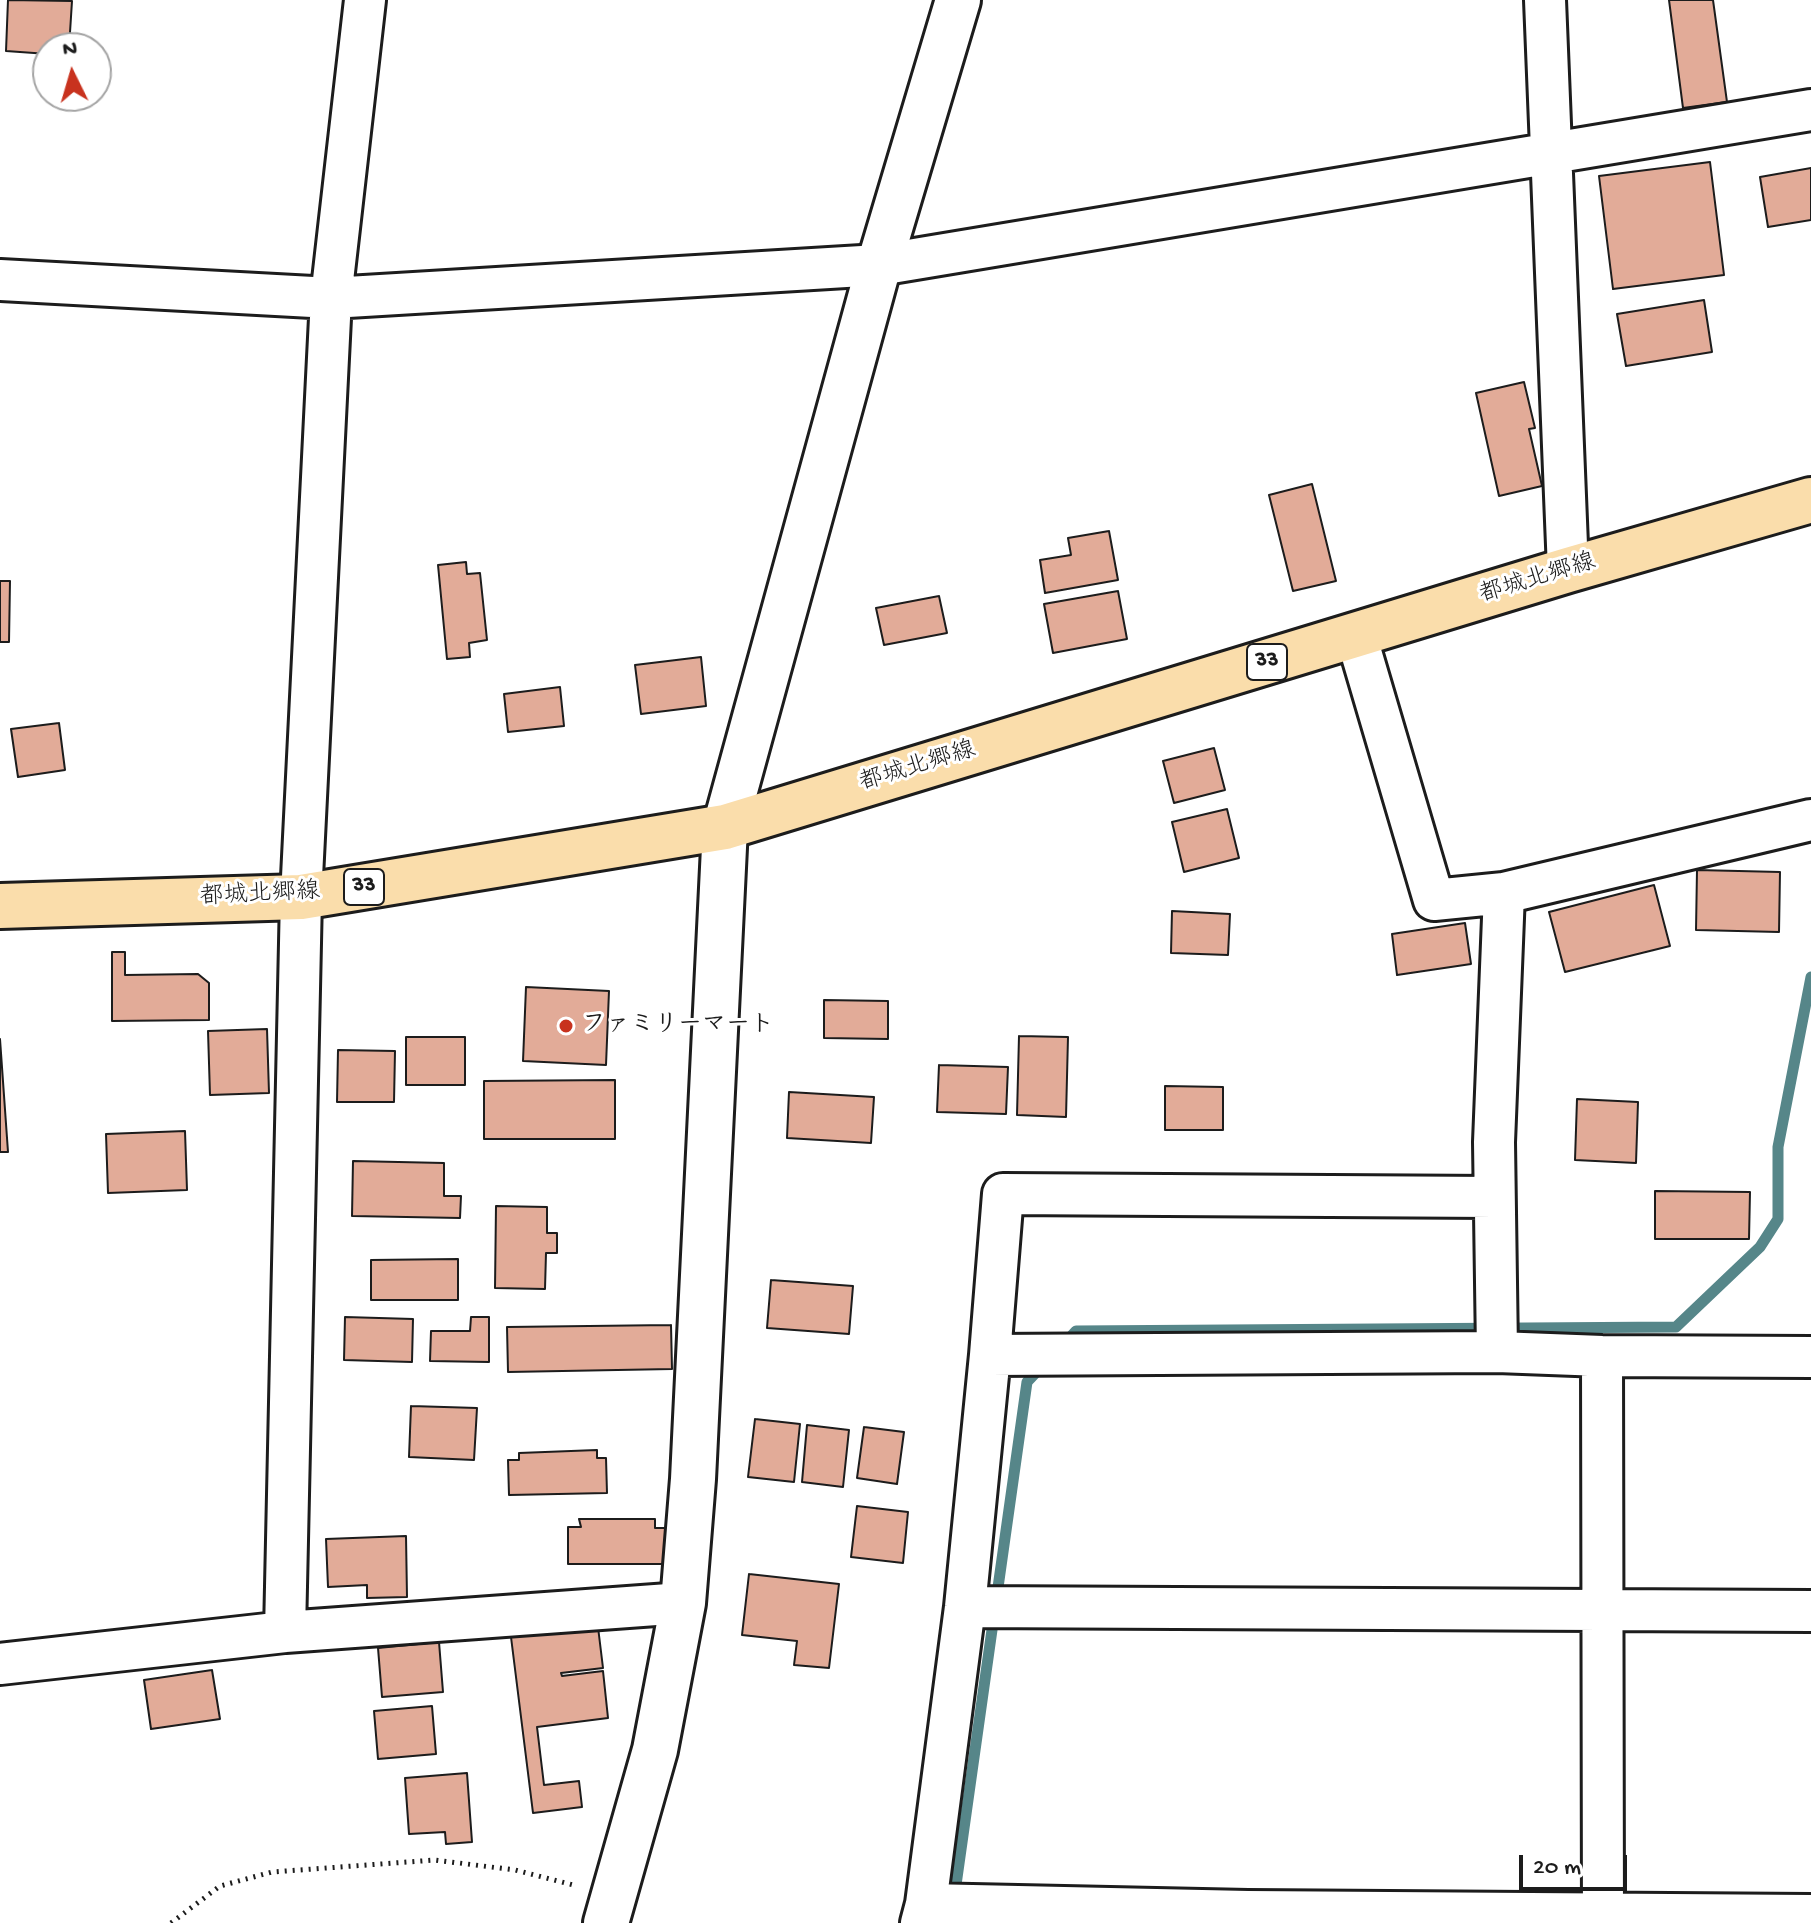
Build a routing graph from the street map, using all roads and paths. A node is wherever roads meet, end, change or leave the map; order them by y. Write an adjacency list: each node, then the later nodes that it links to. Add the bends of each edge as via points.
1 (365, 0): 8 (street)
2 (958, 0): 6 (street)
3 (1545, 0): 5 (street)
4 (1811, 110): 5 (street)
5 (1550, 152): 6 (street); 10 (street)
6 (879, 265): 8 (street); 13 (street)
7 (0, 280): 8 (street)
8 (331, 298): 15 (street)
9 (1811, 500): 10 (main road, 都城北郷線 / 33)
10 (1568, 570): 11 (main road, 都城北郷線 / 33)
11 (1356, 635): 13 (main road, 都城北郷線 / 33); 14 (street, via 1434,900)
12 (1811, 820): 14 (street)
13 (725, 827): 15 (main road, 都城北郷線 / 33); 22 (street)
14 (1504, 893): 17 (street)
15 (301, 897): 16 (main road, 都城北郷線 / 33); 26 (street)
16 (0, 906)
17 (1494, 1197): 18 (street); 19 (street, via 1003,1194)
18 (1497, 1352): 19 (street); 20 (street)
19 (990, 1355): 23 (street)
20 (1602, 1356): 21 (street); 24 (street)
21 (1811, 1357)
22 (683, 1603): 26 (street); 28 (street, via 655,1750)
23 (965, 1607): 24 (street); 29 (street)
24 (1601, 1611): 25 (street); 32 (street)
25 (1811, 1611)
26 (285, 1632): 27 (street)
27 (0, 1664)
28 (610, 1910): 33 (path, via 515,1870 435,1860 272,1872 220,1886)
29 (923, 1914): 31 (street, via 969,1905)
30 (1811, 1915): 32 (street)
31 (1248, 1917): 32 (street)
32 (1603, 1918)
33 (171, 1923)

